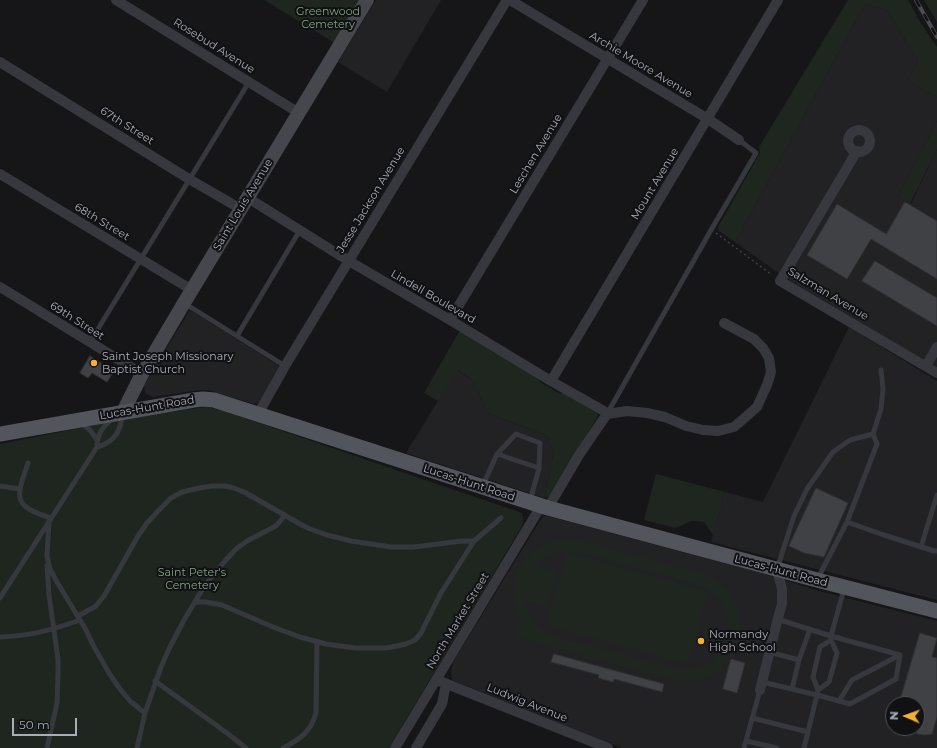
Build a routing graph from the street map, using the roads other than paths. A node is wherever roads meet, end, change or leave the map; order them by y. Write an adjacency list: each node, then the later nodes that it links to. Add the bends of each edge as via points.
1 (116, 0): 9 (street, Rosebud Avenue)
2 (367, 0): 10 (street, Saint Louis Avenue)
3 (507, 0): 19 (street, Jesse Jackson Avenue)
4 (510, 0): 7 (street, Archie Moore Avenue)
5 (643, 0): 7 (street, Leschen Avenue)
6 (778, 0): 11 (street, Mount Avenue)
7 (607, 58): 11 (street, Archie Moore Avenue); 23 (street, Leschen Avenue)
8 (0, 62): 15 (street, 67th Street)
9 (249, 82): 10 (street, Rosebud Avenue); 15 (lane)
10 (299, 113): 16 (street, Saint Louis Avenue)
11 (708, 119): 12 (street, Archie Moore Avenue); 33 (street, Mount Avenue)
12 (739, 140): 36 (lane, Archie Moore Avenue, via 756,153)
13 (857, 151): 29 (street, Salzman Avenue, via 780,281)
14 (0, 174): 18 (street, 68th Street)
15 (189, 179): 16 (street, 67th Street); 18 (lane)
16 (245, 203): 17 (street, Lindell Boulevard); 21 (street, Saint Louis Avenue)
17 (300, 230): 19 (street, Lindell Boulevard); 25 (lane)
18 (141, 259): 21 (street, 68th Street); 26 (lane)
19 (349, 261): 23 (street, Lindell Boulevard); 28 (street, Jesse Jackson Avenue)
20 (0, 287): 26 (street, 69th Street)
21 (192, 290): 22 (street, Saint Louis Avenue)
22 (184, 303): 25 (lane); 32 (street, Saint Louis Avenue)
23 (450, 320): 33 (street, Lindell Boulevard)
24 (724, 323): 36 (street, via 754,339 763,348 769,358 771,372 757,407 734,427 718,431 704,430 647,413 627,411)
25 (237, 336): 28 (lane)
26 (90, 342): 32 (street, 69th Street)
27 (937, 347): 29 (street)
28 (285, 366): 35 (street, Jesse Jackson Avenue)
29 (926, 366): 31 (street, Salzman Avenue)
30 (881, 370): 39 (lane, via 881,409)
31 (937, 373)
32 (142, 374): 34 (street, Saint Louis Avenue)
33 (551, 381): 36 (street, Lindell Boulevard)
34 (122, 412): 35 (main road, Lucas-Hunt Road, via 202,399); 37 (main road, Lucas-Hunt Road); 40 (lane, via 103,427); 41 (lane, via 122,423 117,433 111,441)
35 (258, 414): 46 (main road, Lucas-Hunt Road)
36 (607, 414): 49 (street, North Market Street)
37 (74, 421): 38 (main road, Lucas-Hunt Road); 40 (lane, via 83,424)
38 (0, 434)
39 (873, 434): 53 (lane, via 877,444); 58 (lane, via 850,440 833,452 807,489 794,516)
40 (97, 440): 41 (lane)
41 (98, 447): 52 (lane)
42 (497, 454): 44 (lane); 44 (lane, via 516,434 540,443); 46 (lane)
43 (28, 463): 47 (lane)
44 (539, 468): 49 (lane)
45 (0, 486): 47 (lane)
46 (482, 487): 49 (main road, Lucas-Hunt Road)
47 (20, 489): 52 (lane, via 22,504)
48 (937, 495): 55 (lane)
49 (540, 505): 58 (main road, Lucas-Hunt Road); 75 (street, North Market Street)
50 (284, 515): 54 (lane, via 327,535 368,544 414,547); 62 (lane, via 277,525 236,549 205,585); 64 (lane, via 234,488 212,486 182,492 171,498 147,523 104,596 96,606)
51 (501, 518): 54 (lane)
52 (50, 519): 57 (lane); 61 (lane)
53 (847, 522): 55 (lane); 59 (lane)
54 (474, 541): 70 (lane, via 415,640 385,648 355,648)
55 (921, 547): 56 (lane)
56 (937, 550)
57 (47, 556): 64 (lane, via 50,569); 66 (lane)
58 (777, 570): 59 (main road, Lucas-Hunt Road); 65 (street, via 782,589 782,604)
59 (817, 580): 60 (main road, Lucas-Hunt Road)
60 (844, 588): 63 (main road, Lucas-Hunt Road); 69 (lane)
61 (0, 598)
62 (195, 602): 70 (lane, via 222,606); 74 (lane)
63 (937, 611)
64 (79, 618): 66 (lane); 80 (lane, via 120,689)
65 (777, 619): 67 (lane); 71 (street)
66 (53, 629): 68 (lane); 84 (lane, via 58,659 57,703)
67 (810, 629): 69 (lane); 73 (lane)
68 (0, 637)
69 (831, 638): 72 (lane); 78 (lane, via 820,646 813,677); 78 (lane, via 837,653 829,682)
70 (317, 642): 87 (lane, via 314,721 303,735)
71 (769, 652): 73 (lane); 76 (street)
72 (900, 655): 79 (lane, via 852,680); 79 (lane, via 896,679 850,704)
73 (799, 660): 77 (lane)
74 (155, 681): 80 (lane); 86 (lane)
75 (442, 682): 88 (street, North Market Street); 89 (street, via 442,704); 90 (street, Ludwig Avenue)
76 (761, 686): 77 (lane); 81 (lane)
77 (792, 690): 78 (lane)
78 (817, 693): 79 (lane); 82 (lane)
79 (839, 701)
80 (145, 713): 85 (lane)
81 (752, 718): 82 (lane); 83 (lane)
82 (808, 732): 93 (lane)
83 (746, 741): 91 (lane); 92 (lane)
84 (48, 748)
85 (136, 748)
86 (246, 748)
87 (283, 748)
88 (395, 748)
89 (416, 748)
90 (608, 748)
91 (744, 748)
92 (777, 748)
93 (804, 748)

